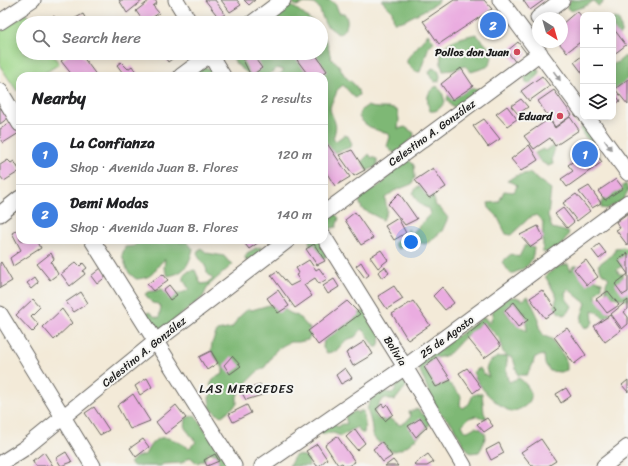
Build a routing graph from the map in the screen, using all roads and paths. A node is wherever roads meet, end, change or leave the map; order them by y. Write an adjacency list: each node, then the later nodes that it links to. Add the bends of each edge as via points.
1 (33, 0): 9 (street)
2 (176, 0): 7 (street)
3 (283, 0): 8 (street)
4 (500, 0): 11 (street)
5 (562, 0): 6 (street)
6 (546, 12)
7 (186, 16)
8 (261, 16)
9 (0, 22)
10 (532, 22): 11 (street)
11 (522, 30): 12 (street)
12 (540, 53): 18 (street, one-way to 18); 24 (street, Celestino A. González)
13 (202, 60): 15 (street)
14 (214, 60): 16 (street)
15 (186, 72)
16 (221, 72)
17 (0, 91): 19 (street)
18 (580, 108)
19 (16, 117)
20 (589, 120): 21 (street, one-way to 21)
21 (628, 173)
22 (16, 201): 25 (street)
23 (628, 202): 31 (street, 25 de Agosto)
24 (328, 210)
25 (0, 214)
26 (328, 243): 31 (street, Bolivia)
27 (94, 244): 30 (street)
28 (283, 244): 30 (street, Celestino A. González)
29 (0, 314): 32 (street)
30 (155, 342): 32 (street, Celestino A. González); 36 (street)
31 (405, 367): 37 (street, 25 de Agosto); 38 (street, Bolivia)
32 (64, 417): 34 (street, Celestino A. González); 35 (street)
33 (628, 447): 39 (street)
34 (0, 464)
35 (93, 466)
36 (234, 466)
37 (262, 466)
38 (464, 466)
39 (604, 466)

